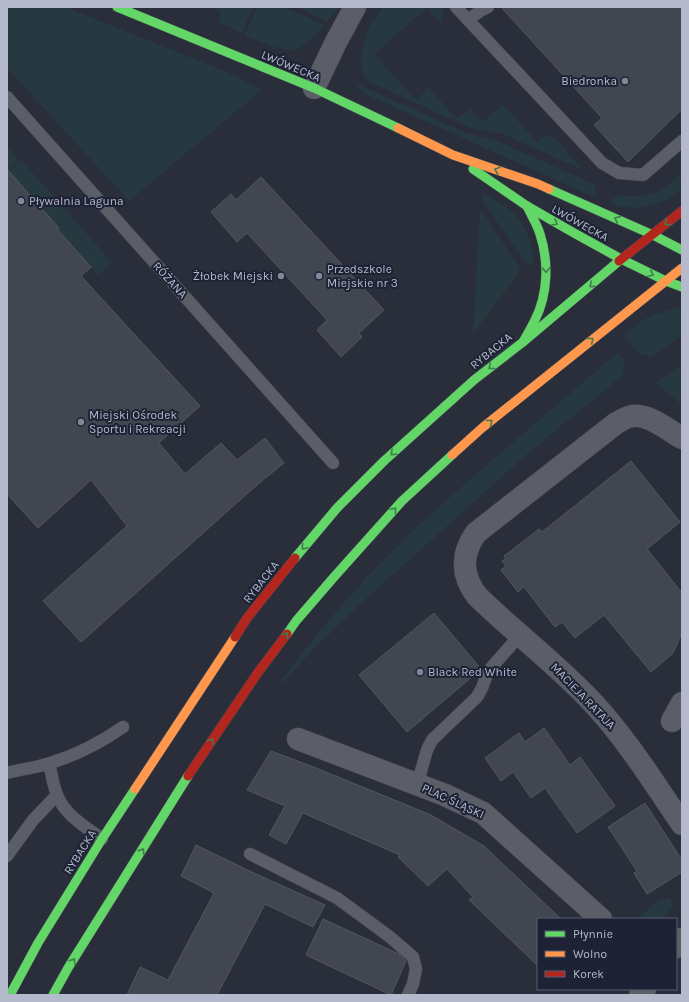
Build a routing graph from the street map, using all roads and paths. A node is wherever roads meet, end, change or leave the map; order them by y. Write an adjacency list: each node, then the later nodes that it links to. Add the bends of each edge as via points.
1 (117, 7): 6 (main road, LWÓWECKA)
2 (356, 7): 6 (street)
3 (456, 7): 5 (lane)
4 (488, 7): 5 (lane)
5 (468, 20): 8 (lane, via 602,163 620,173 643,175)
6 (314, 88): 9 (main road, LWÓWECKA)
7 (7, 97): 20 (lane, RÓŻANA)
8 (682, 141)
9 (452, 155): 10 (main road, LWÓWECKA); 12 (main road, LWÓWECKA, one-way to 9, via 538,184)
10 (527, 206): 14 (main road, LWÓWECKA, one-way to 14); 18 (main road, one-way to 18, via 540,234 546,272 544,292 535,319)
11 (682, 211): 12 (main road, RYBACKA, one-way to 12)
12 (653, 235): 13 (main road, LWÓWECKA); 14 (main road, RYBACKA)
13 (682, 250)
14 (621, 259): 16 (main road, LWÓWECKA, one-way to 16); 18 (main road, RYBACKA, one-way to 18)
15 (682, 268): 16 (main road)
16 (666, 281): 17 (main road, LWÓWECKA); 34 (main road, one-way to 16, via 194,767 296,621 402,501 482,428)
17 (682, 287)
18 (523, 342): 29 (main road, RYBACKA, one-way to 29, via 474,380 428,421 332,514 247,618)
19 (682, 438): 21 (street, MACIEJA RATAJA, via 644,417 625,418 476,533 470,542 465,559 468,582 489,608)
20 (333, 463)
21 (520, 635): 26 (lane, via 491,668 477,697 432,740); 28 (street, MACIEJA RATAJA, via 580,689 610,721)
22 (123, 727): 24 (lane, via 90,748)
23 (298, 739): 26 (street, PLAC ŚLĄSKI)
24 (49, 764): 25 (lane); 27 (lane)
25 (7, 773)
26 (417, 785): 32 (street, PLAC ŚLĄSKI, via 483,813)
27 (57, 795): 29 (lane, via 74,818); 31 (lane, via 33,820)
28 (682, 824)
29 (102, 840): 33 (main road, RYBACKA, via 38,943)
30 (250, 854): 35 (lane, via 337,898 407,952 413,958 416,969)
31 (7, 856)
32 (600, 918)
33 (10, 995)
34 (53, 995)
35 (408, 995)

